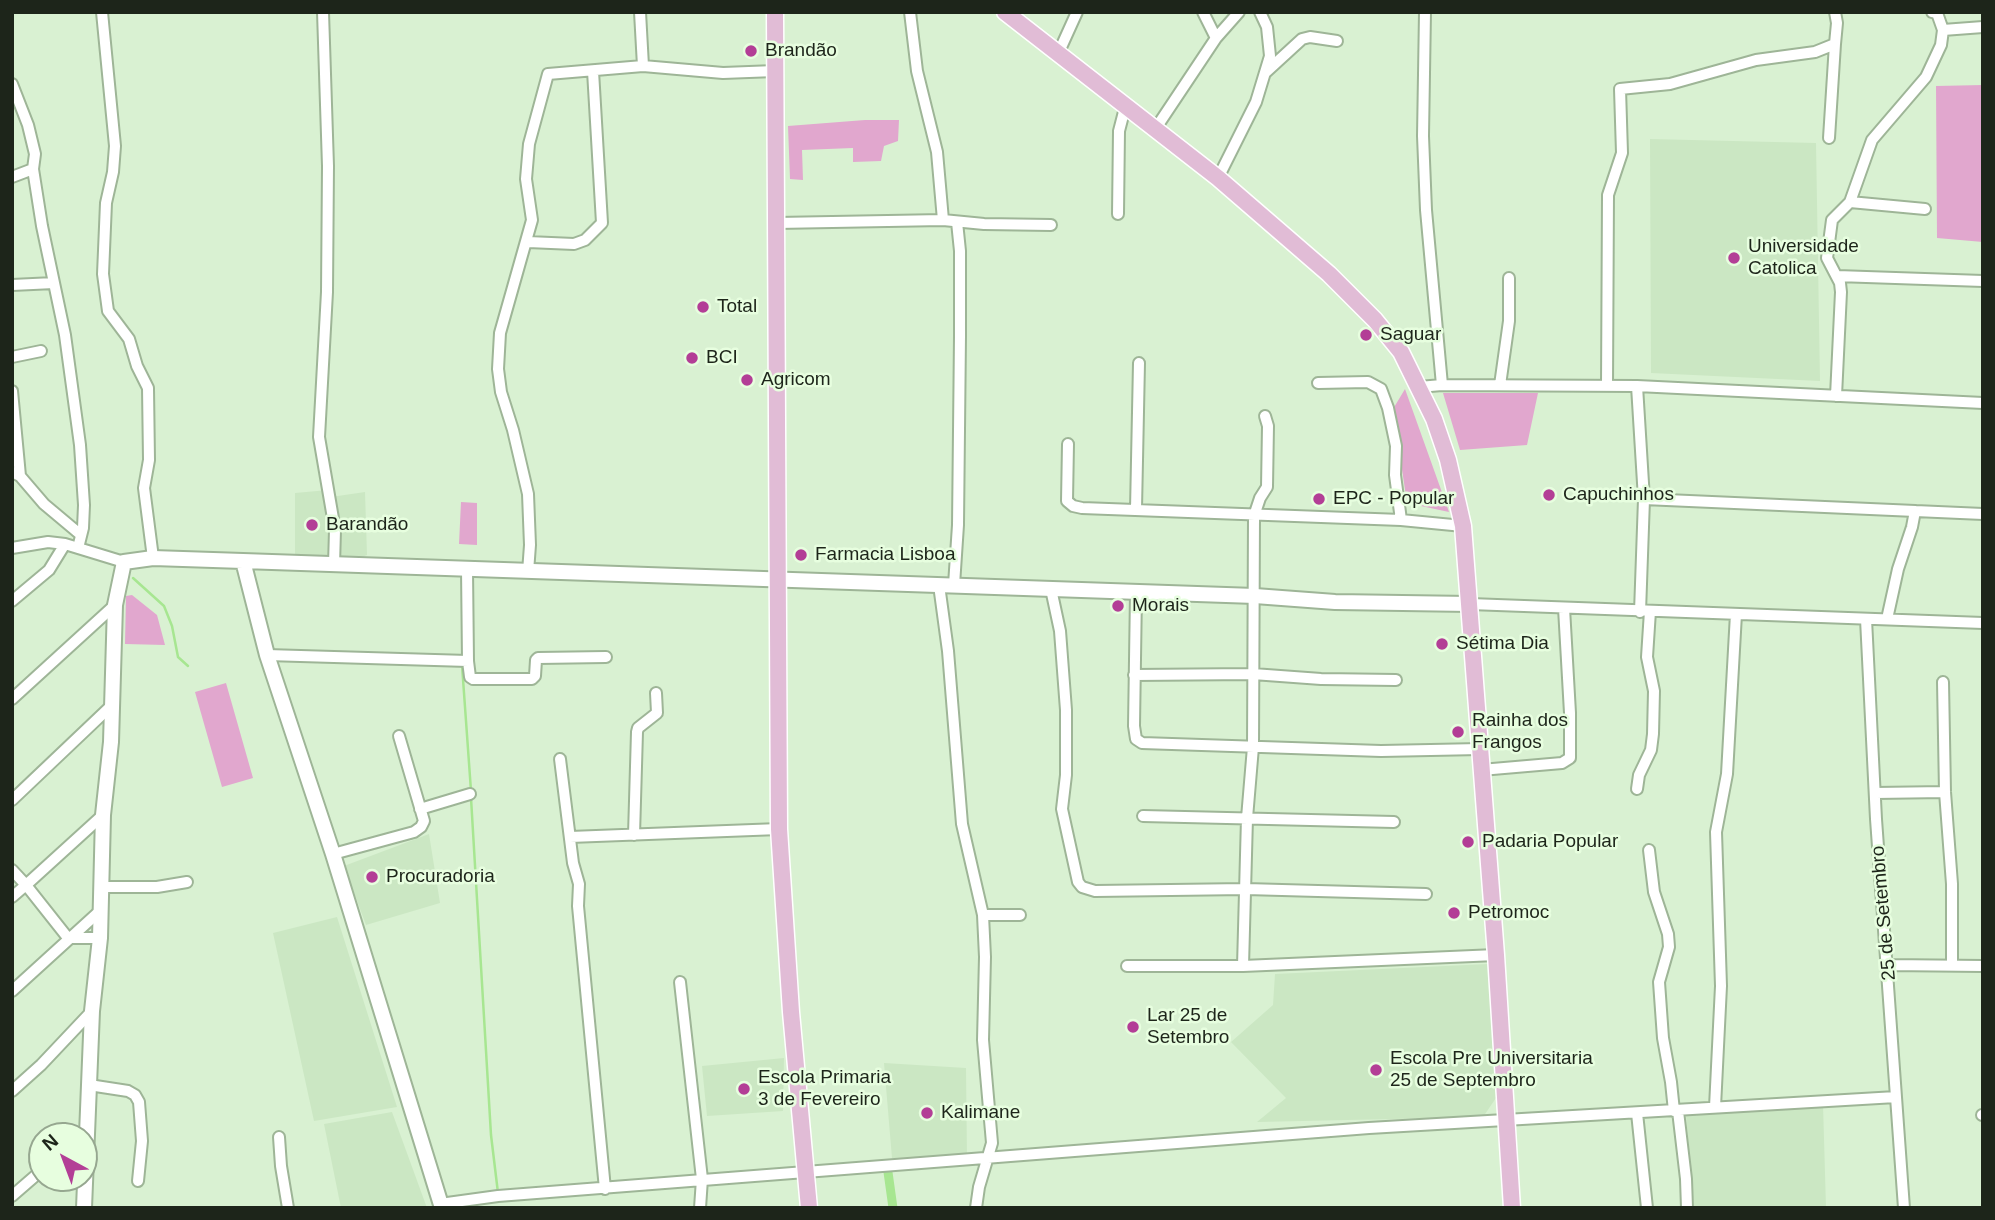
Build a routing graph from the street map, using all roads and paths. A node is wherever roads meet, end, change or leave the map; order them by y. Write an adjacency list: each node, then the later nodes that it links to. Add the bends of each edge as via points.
1 (102, 12): 71 (street, via 115,146 106,202 103,274 108,311 129,338 148,388 149,460 144,488)
2 (323, 12): 74 (street, via 327,292 319,437 335,530)
3 (640, 12): 21 (street)
4 (775, 12): 23 (main road)
5 (910, 12): 35 (street, via 917,71 937,152)
6 (1005, 12): 20 (main road)
7 (1077, 12): 20 (street)
8 (1203, 12): 17 (street)
9 (1239, 12): 17 (street)
10 (1260, 12): 24 (street, via 1270,48)
11 (1425, 12): 49 (street, via 1426,210)
12 (1835, 12): 19 (street)
13 (1932, 12): 14 (street)
14 (1937, 13): 16 (street)
15 (1983, 27): 16 (street)
16 (1943, 30): 32 (street, via 1926,77 1872,141)
17 (1216, 38): 27 (street)
18 (1337, 41): 24 (street, via 1302,39)
19 (1835, 44): 28 (street); 50 (street, via 1670,84 1620,89 1622,153 1608,195)
20 (1058, 54): 26 (main road)
21 (643, 66): 22 (street); 23 (street, via 723,73)
22 (593, 71): 39 (street, via 547,77 527,153 532,220); 39 (street, via 602,223 574,244)
23 (775, 71): 37 (main road)
24 (1264, 74): 31 (street, via 1256,102)
25 (12, 85): 29 (street, via 28,125 35,154)
26 (1126, 104): 27 (main road); 34 (street, via 1119,131)
27 (1156, 128): 31 (main road)
28 (1829, 138)
29 (33, 169): 30 (street); 43 (street)
30 (12, 177)
31 (1218, 178): 53 (main road, via 1375,320 1401,352)
32 (1850, 202): 33 (street); 40 (street, via 1832,220 1829,230 1827,258)
33 (1925, 209)
34 (1118, 214)
35 (943, 220): 36 (street); 37 (street)
36 (957, 222): 38 (street); 79 (street, via 960,336)
37 (777, 223): 77 (main road)
38 (1051, 225)
39 (528, 242): 76 (street, via 500,333 498,369 528,494)
40 (1837, 276): 42 (street); 55 (street, via 1841,292)
41 (1509, 278): 51 (street, via 1509,321)
42 (1983, 281)
43 (54, 284): 44 (street); 67 (street, via 80,445)
44 (12, 285)
45 (41, 351): 46 (street)
46 (12, 357)
47 (1139, 363): 61 (street)
48 (1318, 383): 65 (street, via 1368,382 1381,389 1396,446)
49 (1442, 384): 51 (street); 53 (street)
50 (1607, 385): 51 (street); 52 (street)
51 (1500, 386)
52 (1637, 386): 55 (street); 60 (street)
53 (1419, 387): 66 (main road, via 1448,460)
54 (12, 391): 59 (street)
55 (1836, 396): 56 (street)
56 (1983, 402)
57 (1265, 416): 64 (street, via 1267,487)
58 (1068, 444): 61 (street, via 1069,504)
59 (16, 474): 67 (street)
60 (1644, 499): 62 (street); 87 (street)
61 (1136, 509): 64 (street)
62 (1915, 511): 63 (street); 90 (street)
63 (1983, 514)
64 (1254, 516): 65 (street); 82 (street)
65 (1401, 520): 66 (street)
66 (1463, 526): 84 (main road)
67 (81, 535): 69 (street)
68 (12, 548): 70 (street, via 48,542)
69 (78, 548): 70 (street); 73 (street)
70 (61, 550): 83 (street, via 49,570)
71 (153, 558): 72 (street); 73 (street)
72 (243, 561): 74 (street); 92 (street)
73 (124, 562): 85 (street)
74 (334, 565): 75 (street)
75 (467, 569): 76 (street); 94 (street)
76 (528, 572): 77 (street)
77 (779, 580): 78 (street); 117 (main road)
78 (939, 585): 79 (street); 130 (street, via 962,824)
79 (954, 585): 80 (street)
80 (1051, 589): 81 (street); 126 (street, via 1060,631 1066,710 1062,808 1078,882 1095,891)
81 (1136, 593): 82 (street); 96 (street)
82 (1255, 596): 84 (street); 95 (street)
83 (12, 601)
84 (1470, 604): 86 (street); 104 (main road)
85 (115, 605): 100 (street); 101 (street)
86 (1563, 608): 87 (street); 106 (street, via 1570,758 1562,763)
87 (1645, 611): 88 (street); 107 (street, via 1654,691 1653,734)
88 (1736, 614): 89 (street); 146 (street, via 1727,774 1716,832 1721,986)
89 (1866, 619): 90 (street); 109 (street, 25 de Setembro)
90 (1886, 619): 91 (street)
91 (1983, 623)
92 (267, 654): 94 (street); 121 (street)
93 (606, 657): 94 (street, via 538,658 532,679 471,678)
94 (468, 662)
95 (1253, 674): 96 (street); 97 (street); 103 (street)
96 (1134, 675): 103 (street, via 1134,726 1136,739 1142,743)
97 (1396, 680)
98 (1943, 682): 108 (street)
99 (656, 693): 118 (street, via 657,713 637,732)
100 (12, 699)
101 (112, 705): 111 (street); 113 (street)
102 (399, 736): 112 (street)
103 (1253, 747): 104 (street); 115 (street)
104 (1480, 749): 106 (main road)
105 (561, 759): 119 (street)
106 (1481, 770): 134 (main road)
107 (1637, 789)
108 (1945, 792): 109 (street); 137 (street, via 1951,852)
109 (1875, 793): 136 (street, 25 de Setembro)
110 (470, 794): 112 (street)
111 (12, 800)
112 (420, 809): 121 (street, via 424,821 414,832)
113 (103, 815): 124 (street); 125 (street)
114 (1143, 816): 115 (street)
115 (1247, 818): 116 (street); 126 (street)
116 (1394, 822)
117 (779, 829): 118 (street); 153 (main road)
118 (634, 835): 119 (street)
119 (570, 837): 157 (street, via 579,884)
120 (1648, 850): 147 (street, via 1657,904 1668,934 1659,982)
121 (333, 854): 159 (street)
122 (12, 870): 124 (street)
123 (187, 882): 125 (street)
124 (26, 884): 128 (street); 132 (street)
125 (102, 887): 129 (street)
126 (1246, 889): 127 (street); 135 (street)
127 (1426, 894)
128 (12, 897)
129 (101, 910): 132 (street); 133 (street)
130 (983, 915): 131 (street); 152 (street, via 983,1040 992,1143)
131 (1020, 915)
132 (68, 938): 133 (street); 141 (street)
133 (100, 938): 142 (street)
134 (1496, 955): 135 (street); 149 (main road)
135 (1243, 965): 139 (street)
136 (1888, 965): 137 (street); 145 (street, 25 de Setembro)
137 (1952, 965): 138 (street)
138 (1983, 965)
139 (1127, 966)
140 (680, 982): 154 (street)
141 (12, 991)
142 (92, 1011): 143 (street); 144 (street)
143 (89, 1085): 150 (street); 155 (street, via 128,1091 139,1102)
144 (12, 1091)
145 (1896, 1097): 146 (street); 167 (street, 25 de Setembro)
146 (1714, 1107): 147 (street)
147 (1676, 1111): 148 (street); 166 (street)
148 (1637, 1113): 149 (street); 165 (street)
149 (1506, 1119): 152 (street); 164 (main road)
150 (85, 1122)
151 (279, 1137): 160 (street)
152 (987, 1158): 153 (street); 163 (street)
153 (807, 1171): 154 (street); 162 (main road)
154 (702, 1179): 157 (street); 161 (street)
155 (138, 1181)
156 (28, 1182): 158 (street)
157 (605, 1189): 159 (street, via 498,1196)
158 (12, 1196)
159 (441, 1206)
160 (288, 1208)
161 (700, 1208)
162 (808, 1208)
163 (976, 1208)
164 (1512, 1208)
165 (1647, 1208)
166 (1687, 1208)
167 (1904, 1208)

